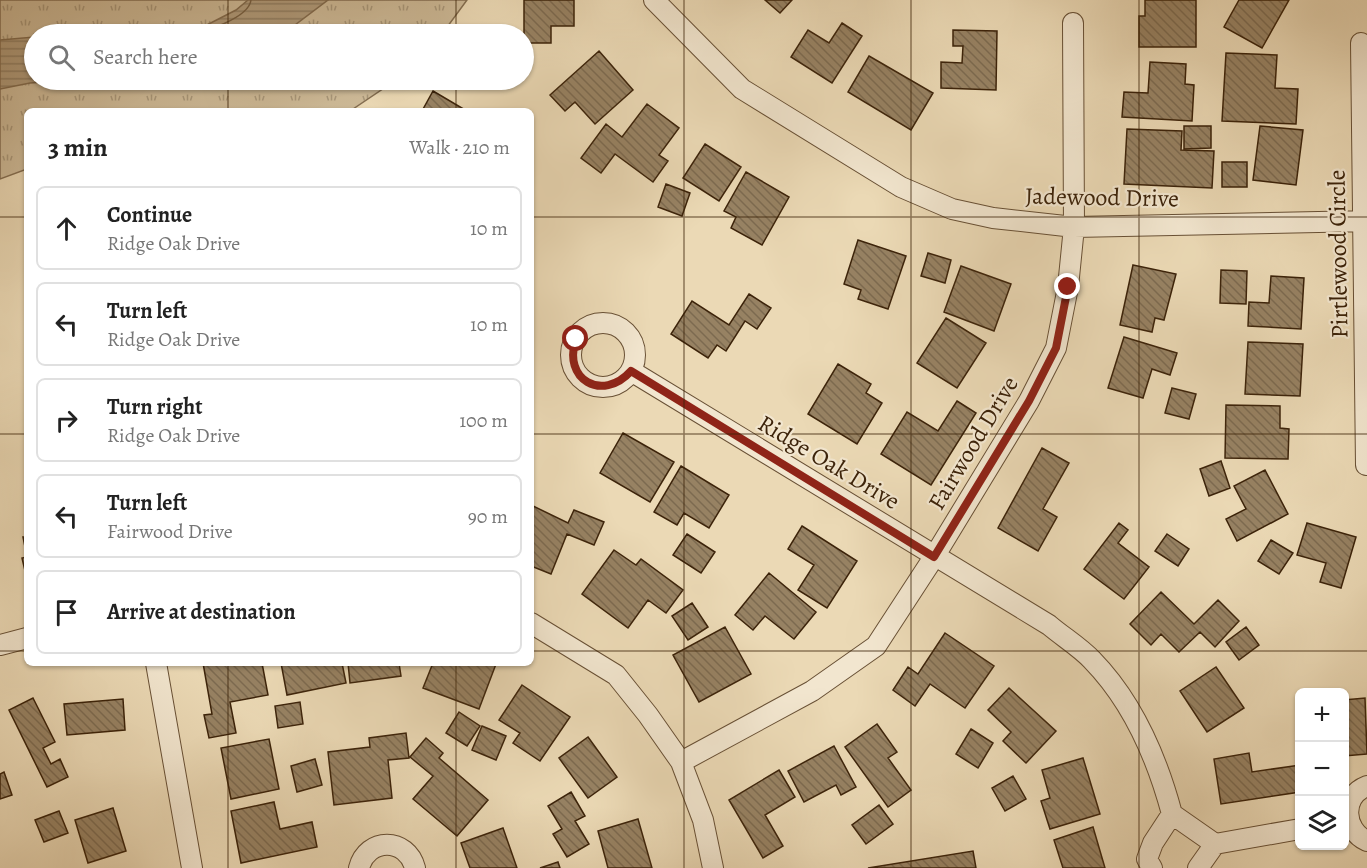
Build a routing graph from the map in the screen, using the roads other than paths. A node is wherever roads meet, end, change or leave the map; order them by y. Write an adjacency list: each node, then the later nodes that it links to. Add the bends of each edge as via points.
1 (654, 0): 5 (street, Jadewood Drive, via 742,89 901,188 993,218)
2 (1073, 23): 5 (street, Fairwood Drive)
3 (1361, 43): 4 (street, Pirtlewood Circle)
4 (1365, 221): 5 (street, Jadewood Drive); 7 (street, Pirtlewood Circle)
5 (1074, 227): 8 (street, Fairwood Drive, via 1056,348 1029,401)
6 (631, 371): 8 (street, Ridge Oak Drive)
7 (1366, 465)
8 (934, 557): 13 (street, Fairwood Drive, via 876,646 812,691); 16 (street, Ridge Oak Drive, via 1049,625 1092,660 1134,714 1161,775)
9 (534, 625): 13 (street, via 616,675)
10 (24, 640): 11 (street)
11 (0, 645)
12 (157, 666): 21 (street)
13 (681, 762): 24 (street, via 703,819)
14 (1367, 786): 15 (street, via 1353,796)
15 (1349, 805)
16 (1172, 814): 20 (street); 25 (street, via 1147,859)
17 (1349, 824): 19 (street)
18 (1295, 830): 20 (street)
19 (1367, 841)
20 (1215, 843): 26 (street)
21 (192, 868)
22 (358, 868): 23 (street, via 371,848 393,844 411,856)
23 (415, 868)
24 (713, 868)
25 (1152, 868)
26 (1198, 868)

